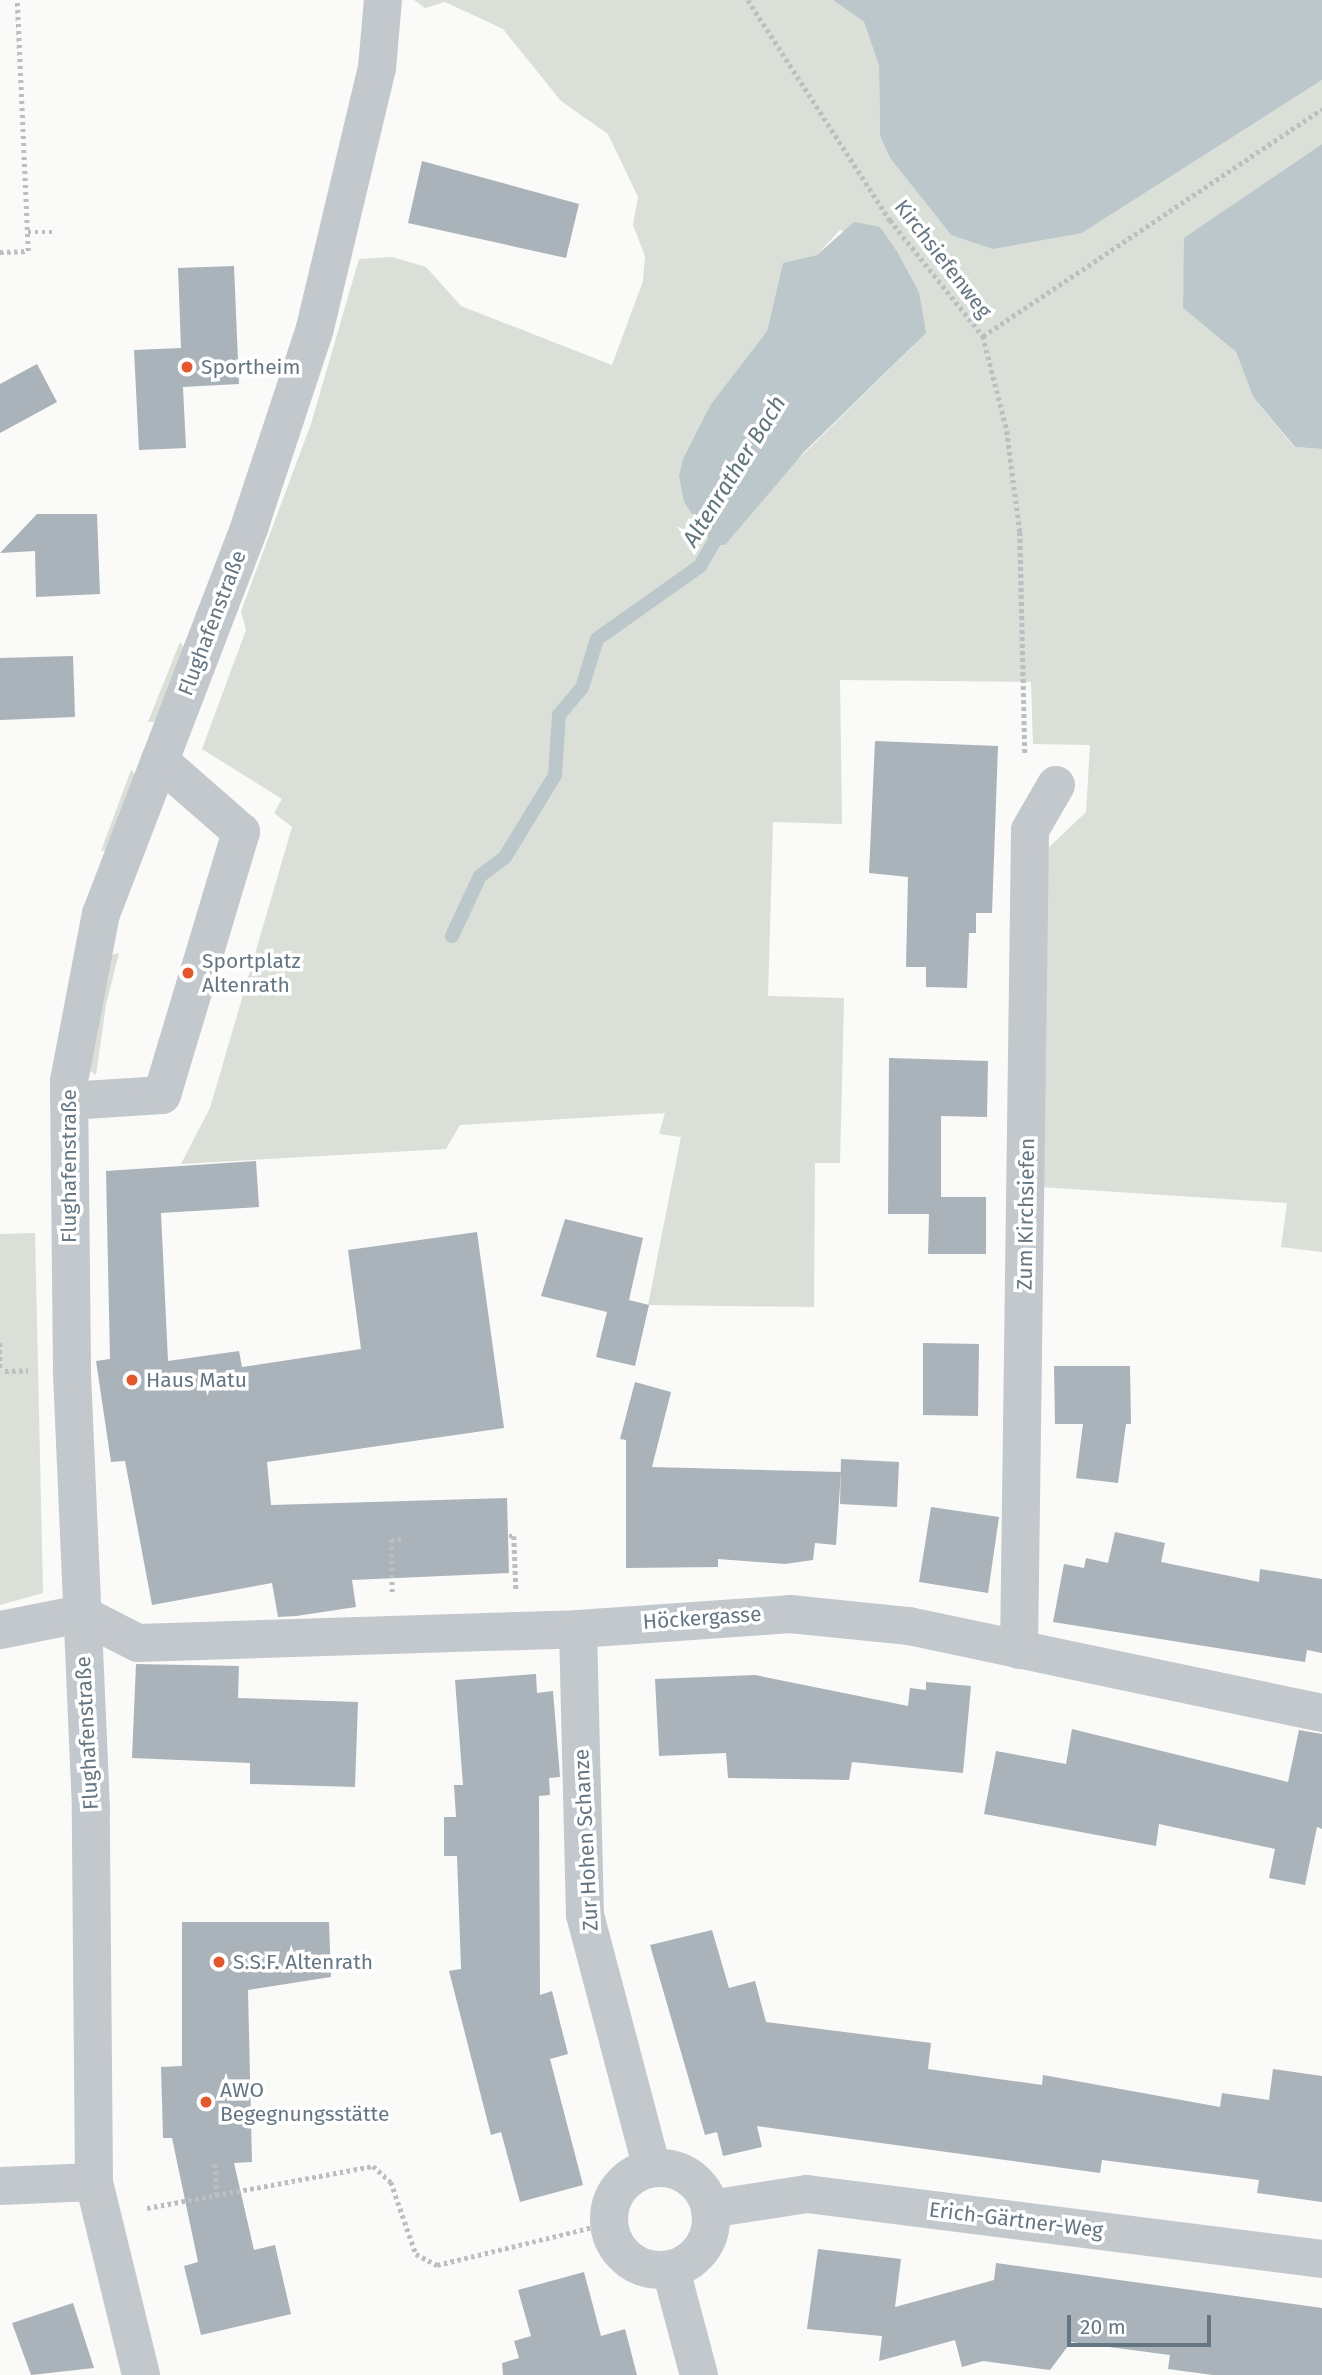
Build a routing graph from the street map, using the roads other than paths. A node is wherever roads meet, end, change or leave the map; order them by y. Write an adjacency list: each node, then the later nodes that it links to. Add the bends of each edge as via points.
1 (383, 0): 2 (street, Flughafenstraße, via 377,68 314,328 250,525)
2 (160, 761): 4 (street, Flughafenstraße, via 93,941); 4 (street, via 241,832 162,1095)
3 (1056, 785): 8 (street, Zum Kirchsiefen, via 1030,830)
4 (69, 1101): 5 (street, Flughafenstraße)
5 (81, 1614): 6 (street, Höckergasse, via 138,1643); 7 (street); 12 (street, Flughafenstraße, via 91,1809)
6 (578, 1629): 8 (street, Höckergasse, via 790,1614 909,1626); 10 (street, Zur Hohen Schanze, via 585,1915)
7 (0, 1630)
8 (1020, 1650): 9 (street, Höckergasse)
9 (1322, 1713)
10 (652, 2168): 13 (street, via 687,2175); 15 (street, via 617,2192 609,2223 629,2260)
11 (0, 2186): 12 (street)
12 (96, 2199): 16 (street, Flughafenstraße)
13 (710, 2209): 14 (street, Erich-Gärtner-Weg, via 807,2194); 15 (street, via 707,2242)
14 (1322, 2259)
15 (671, 2270): 17 (street)
16 (141, 2375)
17 (699, 2375)

